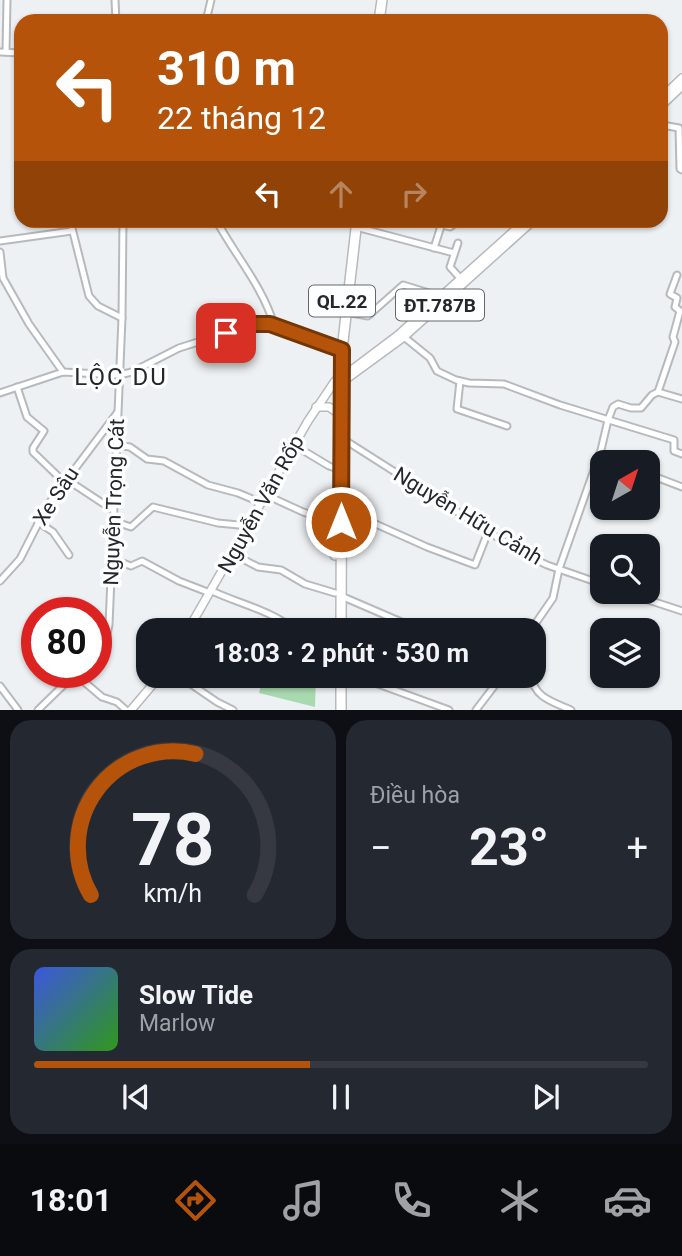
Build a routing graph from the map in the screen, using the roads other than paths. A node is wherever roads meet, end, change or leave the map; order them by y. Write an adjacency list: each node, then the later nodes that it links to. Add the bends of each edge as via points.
1 (6, 0): 2 (street)
2 (3, 52)
3 (682, 78): 5 (main road)
4 (682, 86): 6 (main road)
5 (668, 91)
6 (668, 99)
7 (668, 125): 8 (street, via 679,128)
8 (682, 170)
9 (71, 228): 18 (street)
10 (123, 228): 28 (street, Nguyễn Trọng Cát)
11 (221, 228): 29 (street)
12 (354, 228): 27 (highway, QL.22)
13 (354, 228): 31 (highway, QL.22)
14 (371, 228): 21 (street)
15 (440, 228): 21 (street)
16 (517, 228): 25 (main road, ĐT.787B)
17 (525, 228): 30 (main road, ĐT.787B)
18 (72, 231): 19 (street); 28 (street, via 89,296)
19 (0, 242)
20 (458, 243): 23 (street)
21 (434, 248): 23 (street)
22 (0, 252): 32 (street, via 3,278)
23 (454, 253): 25 (street, via 450,267)
24 (677, 275): 37 (street, via 670,293 677,298 675,307 680,312)
25 (461, 279): 26 (main road, ĐT.787B)
26 (437, 300): 27 (street, via 403,285 368,316); 34 (main road, ĐT.787B)
27 (345, 312): 31 (highway, QL.22)
28 (122, 318): 33 (street, Nguyễn Trọng Cát)
29 (274, 325): 31 (street); 33 (street, via 246,326)
30 (404, 337): 34 (main road, ĐT.787B); 35 (street, via 432,360 439,373)
31 (339, 350): 34 (highway, QL.22)
32 (63, 372): 33 (street); 36 (street)
33 (119, 374): 42 (street, Nguyễn Trọng Cát)
34 (339, 381): 40 (main road, Nguyễn Văn Rốp); 41 (highway, QL.22); 45 (highway, QL.22)
35 (460, 381): 43 (street, via 504,384); 44 (street, via 457,409)
36 (17, 387): 38 (street); 52 (street, via 27,417 44,430 33,452)
37 (658, 392): 39 (street); 43 (street, via 641,408 615,405)
38 (0, 393)
39 (682, 399)
40 (316, 407): 41 (main road); 47 (main road, Nguyễn Văn Rốp)
41 (335, 411): 50 (highway, QL.22)
42 (117, 413): 46 (street, Nguyễn Trọng Cát); 52 (street, Xe Sâu)
43 (608, 420): 48 (street); 49 (street, via 674,440 674,451)
44 (507, 426)
45 (340, 437): 60 (highway, QL.22); 62 (street, Nguyễn Hữu Cảnh)
46 (116, 445): 56 (street); 57 (street, Nguyễn Trọng Cát)
47 (294, 446): 50 (street); 55 (main road, Nguyễn Văn Rốp)
48 (600, 450)
49 (682, 454)
50 (335, 468): 60 (highway, QL.22)
51 (660, 479): 54 (street)
52 (65, 480): 57 (street); 59 (street, Xe Sâu)
53 (590, 481): 66 (street)
54 (682, 487)
55 (266, 495): 56 (main road, Nguyễn Văn Rốp); 60 (street)
56 (262, 503): 61 (main road, Nguyễn Văn Rốp)
57 (113, 510): 58 (street, Nguyễn Trọng Cát)
58 (113, 520): 61 (street, via 131,527 153,507); 65 (street, Nguyễn Trọng Cát)
59 (38, 522): 64 (street, via 53,532); 68 (street, Xe Sâu, via 20,559)
60 (338, 524): 62 (street, via 369,521 475,565); 70 (highway, QL.22)
61 (249, 526): 63 (main road, Nguyễn Văn Rốp)
62 (488, 532): 66 (street, Nguyễn Hữu Cảnh)
63 (233, 554): 69 (main road, Nguyễn Văn Rốp); 70 (street)
64 (69, 555)
65 (112, 559): 69 (street, via 131,566 142,561); 71 (street, Nguyễn Trọng Cát)
66 (559, 569): 67 (street, Nguyễn Hữu Cảnh); 79 (street, via 553,598)
67 (590, 580)
68 (0, 581)
69 (211, 592): 74 (main road, Nguyễn Văn Rốp); 75 (street)
70 (338, 594): 76 (highway, QL.22); 77 (highway, QL.22); 78 (street)
71 (110, 597)
72 (660, 604): 73 (street)
73 (682, 611)
74 (195, 618)
75 (280, 618)
76 (336, 618)
77 (340, 618)
78 (393, 618)
79 (539, 618)
80 (0, 686): 90 (street)
81 (61, 688): 91 (street)
82 (92, 688): 92 (street)
83 (149, 688): 92 (main road)
84 (197, 688): 93 (street)
85 (335, 688): 94 (highway)
86 (341, 688): 95 (highway)
87 (389, 688): 96 (street)
88 (493, 688): 97 (street)
89 (534, 688): 98 (street)
90 (18, 710)
91 (38, 710)
92 (129, 710)
93 (233, 710)
94 (335, 710)
95 (341, 710)
96 (449, 710)
97 (476, 710)
98 (571, 710)

